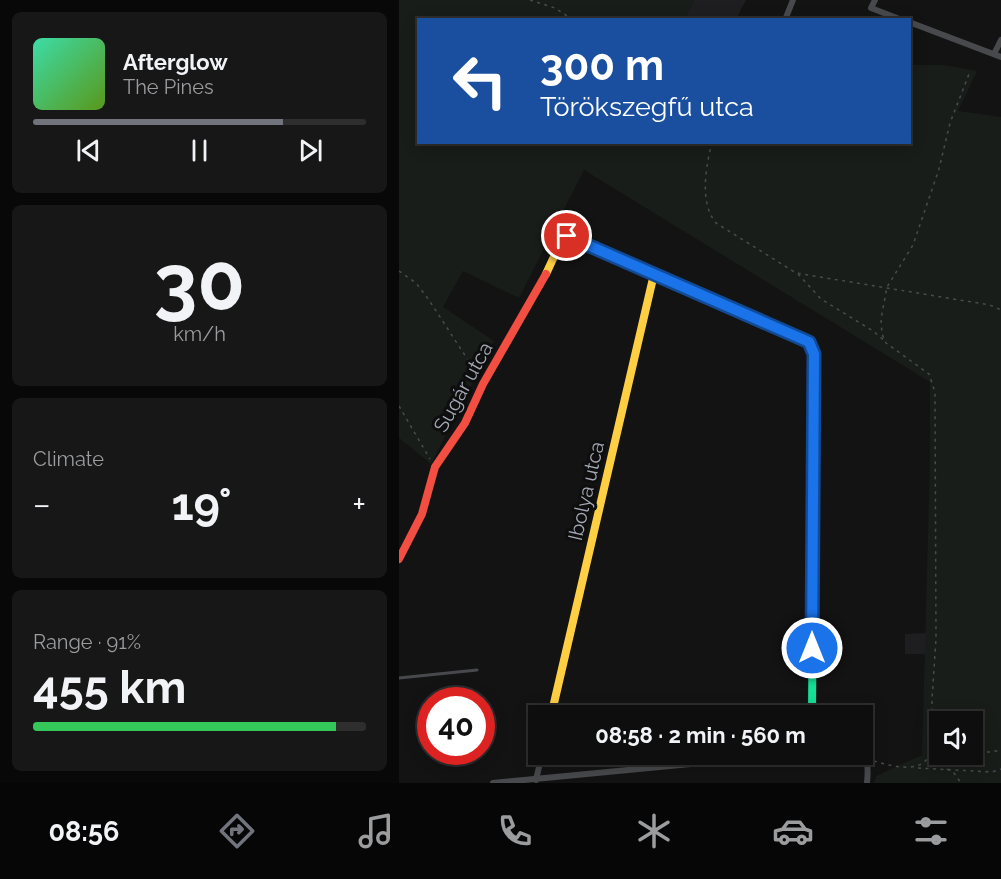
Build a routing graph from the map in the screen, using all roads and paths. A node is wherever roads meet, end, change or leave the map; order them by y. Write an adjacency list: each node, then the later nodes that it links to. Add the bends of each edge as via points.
1 (530, 0): 4 (path)
2 (793, 0): 5 (street)
3 (875, 0): 6 (street, via 871,8)
4 (570, 18)
5 (786, 18)
6 (897, 18)
7 (911, 23): 9 (street)
8 (1001, 40): 9 (street)
9 (997, 55)
10 (969, 74): 15 (path, via 913,245)
11 (712, 144): 13 (path, via 706,171 711,216 716,223)
12 (399, 271): 18 (path, via 429,300)
13 (797, 273): 15 (path); 17 (path, via 821,299)
14 (654, 274): 18 (street, Sugár utca, via 567,236); 24 (street, Ibolya utca); 25 (street, via 809,342 814,354)
15 (887, 287): 16 (path); 17 (path, via 881,319)
16 (1001, 310)
17 (886, 343): 26 (path, via 929,374 935,392 936,639)
18 (483, 384): 20 (street, Sugár utca, via 465,423)
19 (399, 406): 20 (path)
20 (435, 467): 21 (street, Sugár utca, via 422,514)
21 (399, 559)
22 (477, 670): 23 (lane)
23 (399, 678)
24 (554, 705)
25 (812, 705)
26 (932, 711)
27 (1001, 750): 28 (path)
28 (983, 752)
29 (929, 758): 34 (path)
30 (873, 760): 34 (path)
31 (540, 765): 37 (street)
32 (689, 765): 37 (street)
33 (867, 765): 39 (street)
34 (916, 768): 35 (path)
35 (947, 769): 36 (path); 40 (path)
36 (1001, 769)
37 (536, 781): 38 (street)
38 (493, 783)
39 (867, 783)
40 (961, 783)

